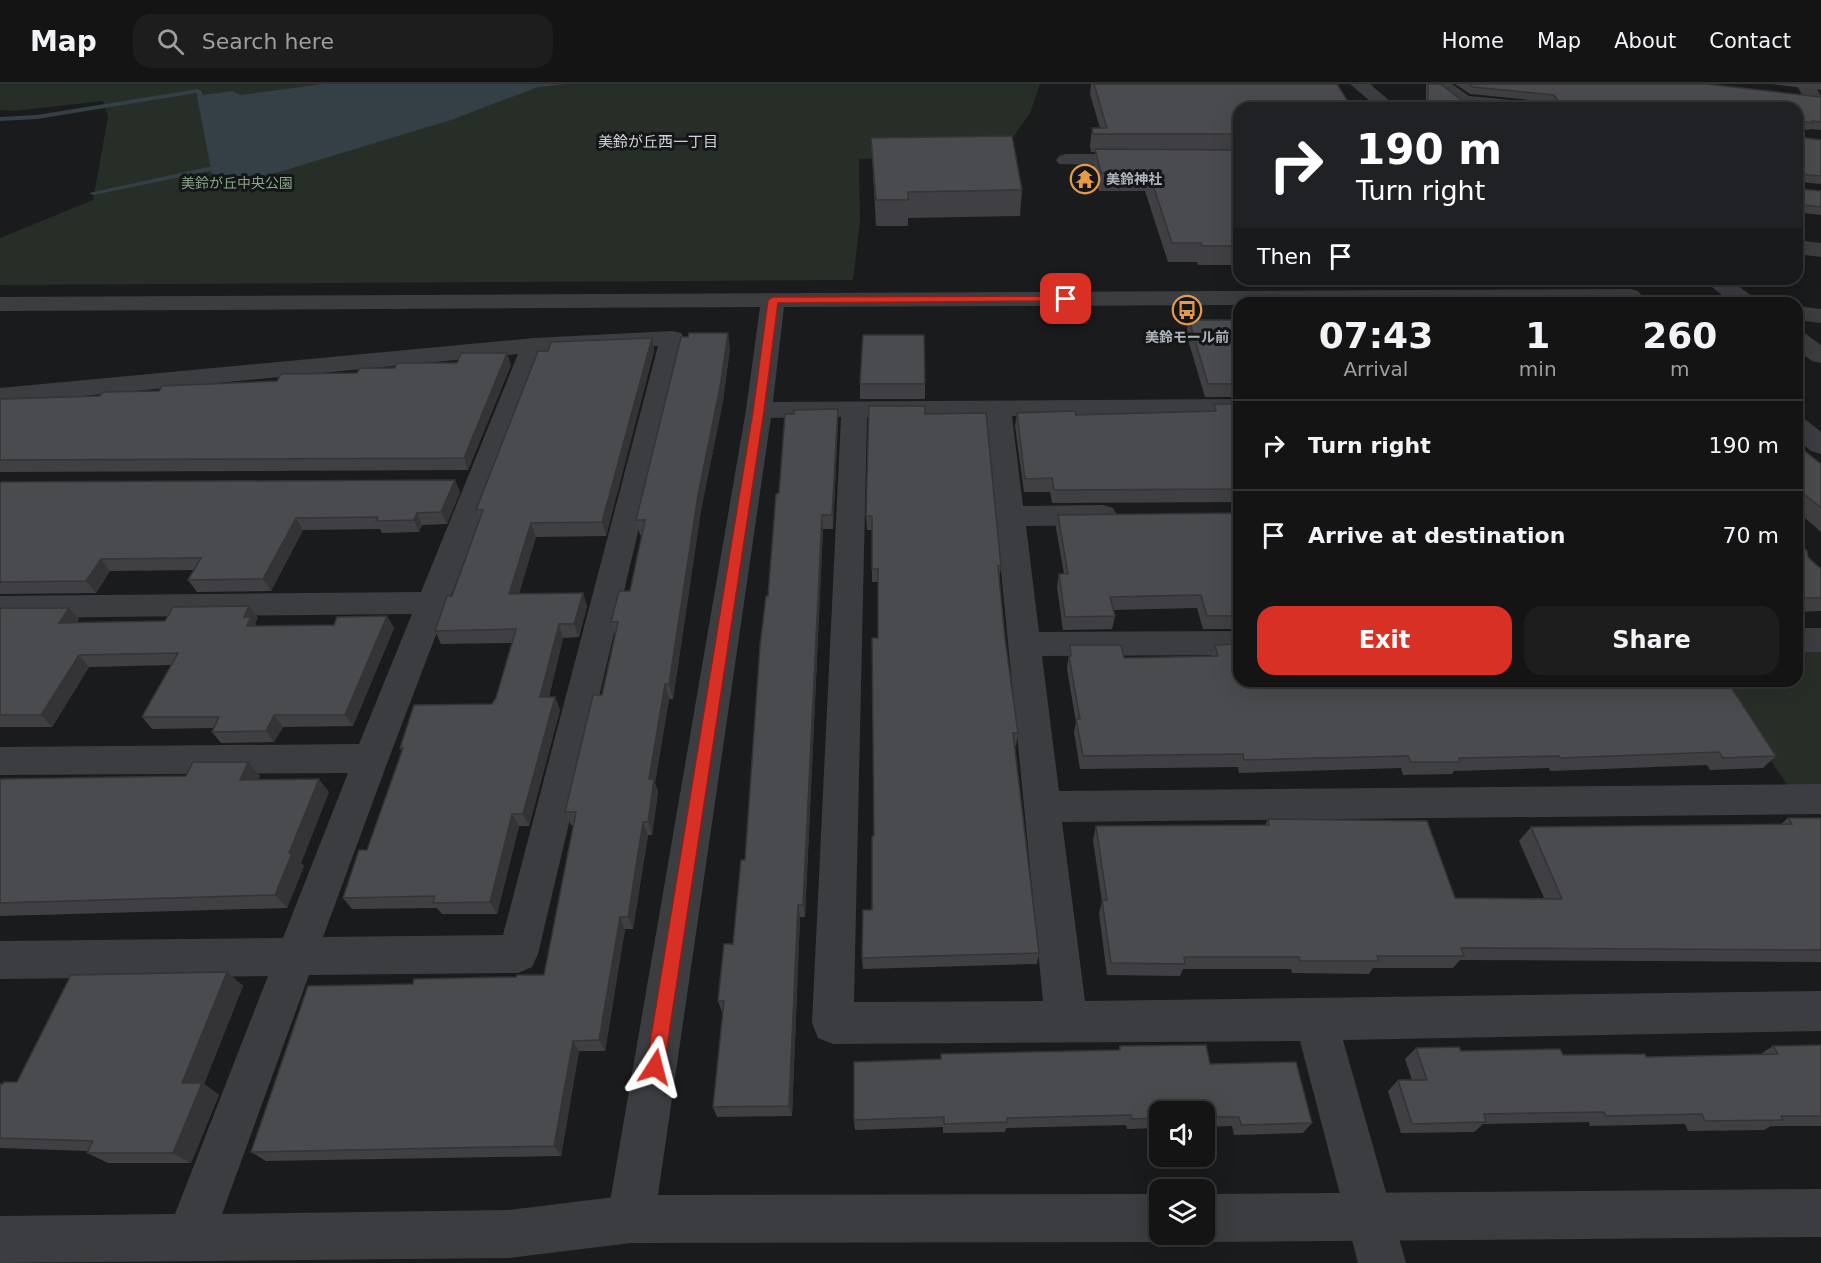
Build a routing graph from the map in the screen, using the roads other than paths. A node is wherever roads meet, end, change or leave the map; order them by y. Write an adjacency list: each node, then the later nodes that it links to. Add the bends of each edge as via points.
1 (1359, 84): 4 (street)
2 (1441, 84): 5 (street)
3 (1807, 93): 6 (street)
4 (1382, 102)
5 (1466, 102)
6 (1821, 112)
7 (1066, 160): 8 (street)
8 (1158, 160)
9 (1803, 248): 10 (street)
10 (1821, 250)
11 (1617, 285): 13 (street)
12 (1722, 285): 14 (street)
13 (1632, 297)
14 (1738, 297)
15 (1233, 299): 16 (street)
16 (773, 300): 17 (street); 27 (street)
17 (0, 304)
18 (1803, 314): 19 (street)
19 (1821, 316)
20 (1803, 343): 22 (street)
21 (534, 345): 23 (street); 32 (street, via 468,481); 42 (street, via 672,338 518,954)
22 (1821, 356)
23 (0, 396)
24 (1233, 407): 25 (street)
25 (998, 408): 26 (street); 31 (street)
26 (854, 409): 27 (street); 46 (street, via 833,1023)
27 (759, 411): 51 (street)
28 (1803, 431): 29 (street)
29 (1821, 445)
30 (1124, 515): 31 (street)
31 (1009, 516): 37 (street)
32 (431, 603): 33 (street); 38 (street)
33 (0, 607)
34 (1803, 640): 35 (street)
35 (1821, 640)
36 (1233, 643): 37 (street)
37 (1023, 644): 41 (street)
38 (371, 758): 39 (street); 42 (street)
39 (0, 761)
40 (1821, 799): 41 (street)
41 (1043, 807): 46 (street)
42 (296, 956): 43 (street); 52 (street)
43 (0, 960)
44 (1821, 1011): 45 (street)
45 (1316, 1020): 46 (street); 50 (street)
46 (1066, 1021)
47 (1821, 1213): 50 (street)
48 (1149, 1218): 51 (street)
49 (1215, 1218): 50 (street)
50 (1371, 1218): 54 (street)
51 (631, 1219): 52 (street, via 509,1234)
52 (190, 1237): 53 (street)
53 (0, 1240)
54 (1382, 1263)

